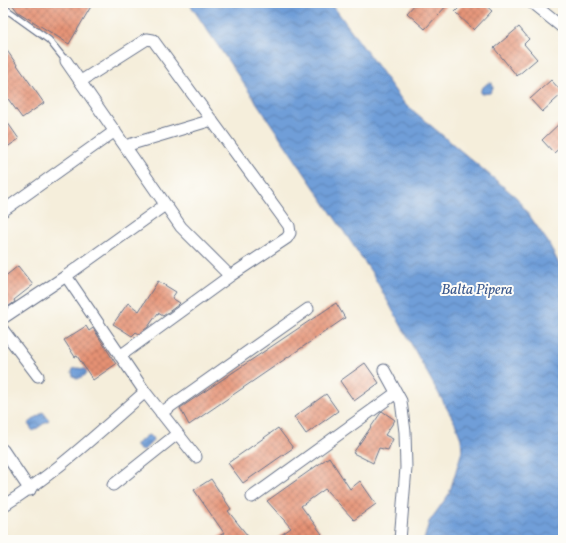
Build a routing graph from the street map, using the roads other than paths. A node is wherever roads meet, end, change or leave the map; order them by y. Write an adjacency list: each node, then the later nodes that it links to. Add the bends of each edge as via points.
1 (532, 3): 3 (street)
2 (3, 7): 4 (lane, via 49,40)
3 (563, 28)
4 (66, 61): 5 (street)
5 (81, 81): 6 (street, via 147,39 153,40); 7 (street)
6 (212, 120): 8 (street); 12 (street, via 289,226 290,233 287,238)
7 (115, 130): 8 (street); 10 (street)
8 (125, 146): 9 (street)
9 (165, 205): 11 (street); 12 (street, via 181,227)
10 (3, 211)
11 (66, 276): 14 (street); 16 (street)
12 (230, 276): 16 (street)
13 (308, 309): 21 (street)
14 (3, 318)
15 (3, 330): 18 (street)
16 (120, 356): 19 (street)
17 (384, 370): 20 (street)
18 (38, 376)
19 (145, 392): 21 (street); 26 (street)
20 (396, 393): 27 (street); 29 (street, via 401,401 406,468)
21 (161, 413): 22 (street)
22 (177, 434): 24 (street); 25 (street)
23 (3, 450): 26 (street)
24 (196, 457)
25 (113, 485)
26 (30, 490): 28 (street)
27 (252, 497)
28 (3, 506)
29 (400, 540)

